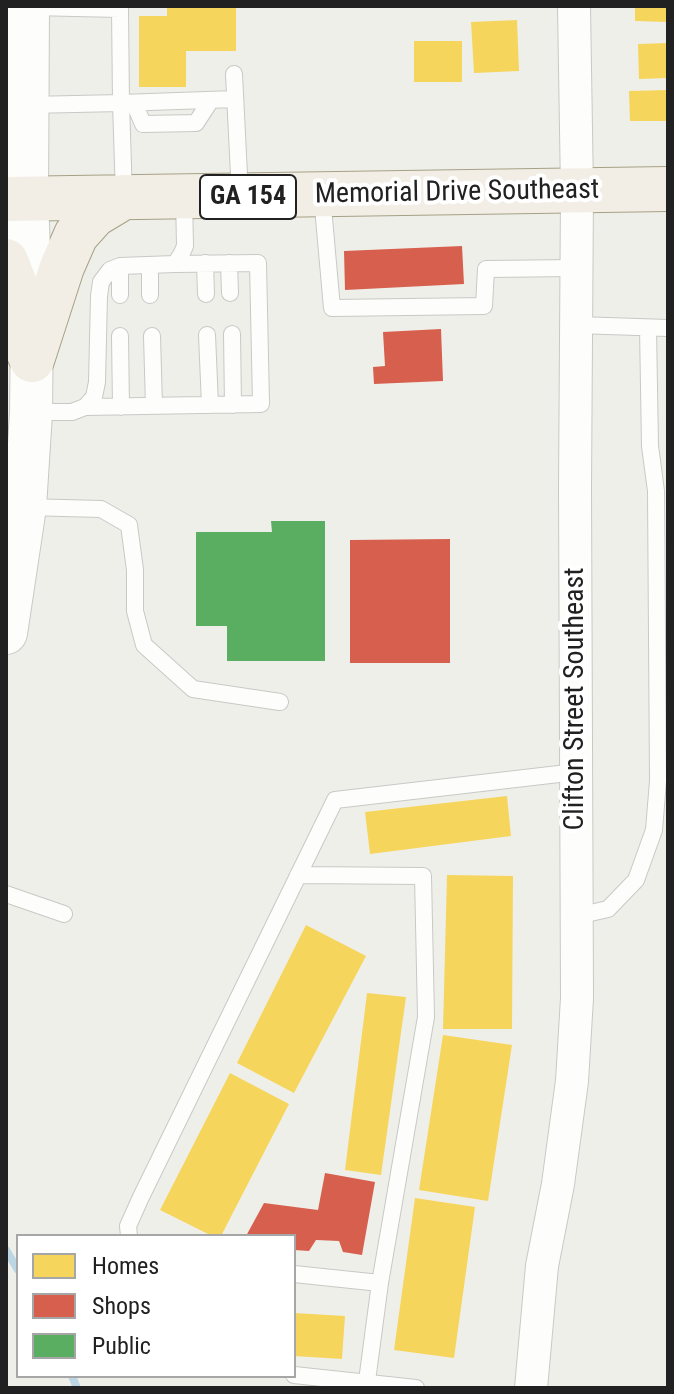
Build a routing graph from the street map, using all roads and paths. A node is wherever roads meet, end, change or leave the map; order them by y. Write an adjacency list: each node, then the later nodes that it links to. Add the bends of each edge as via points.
1 (574, 6): 8 (street, Clifton Street Southeast)
2 (28, 7): 4 (street); 6 (lane, via 120,9)
3 (234, 74): 5 (lane)
4 (21, 89): 6 (lane); 13 (street)
5 (235, 99): 6 (lane); 12 (lane)
6 (128, 103): 10 (lane)
7 (668, 189): 8 (main road, Memorial Drive Southeast / GA 154)
8 (577, 191): 9 (main road, Memorial Drive Southeast / GA 154); 20 (street, Clifton Street Southeast)
9 (322, 195): 12 (main road, Memorial Drive Southeast / GA 154); 20 (lane, via 332,308 484,306 486,269)
10 (124, 197): 11 (main road, Memorial Drive Southeast / GA 154); 13 (main road, Memorial Drive Southeast / GA 154); 32 (main road, via 94,215 76,235)
11 (184, 197): 12 (main road, Memorial Drive Southeast / GA 154); 17 (lane, via 185,246)
12 (240, 197)
13 (17, 200): 32 (street)
14 (6, 261): 32 (main road)
15 (205, 263): 16 (lane); 17 (lane); 22 (lane)
16 (229, 263): 21 (lane); 34 (lane, via 258,263 261,404)
17 (175, 264): 19 (lane)
18 (120, 266): 19 (lane); 23 (lane); 36 (lane, via 101,282 97,382)
19 (150, 266): 24 (lane)
20 (576, 268): 25 (street, Clifton Street Southeast)
21 (230, 293)
22 (206, 294)
23 (120, 295)
24 (150, 295)
25 (576, 325): 26 (lane); 42 (street, Clifton Street Southeast)
26 (648, 328): 27 (lane); 46 (lane, via 656,506 654,830 636,880 608,909)
27 (668, 328)
28 (232, 334): 34 (lane)
29 (207, 335): 33 (lane)
30 (120, 336): 37 (lane)
31 (152, 336): 35 (lane)
32 (32, 360): 38 (street)
33 (210, 405): 34 (lane); 35 (lane)
34 (233, 405)
35 (154, 406): 37 (lane)
36 (85, 407): 37 (lane); 38 (lane)
37 (121, 407)
38 (26, 430): 39 (street)
39 (25, 507): 40 (street); 41 (lane, via 101,509 129,525 135,611 144,645 193,689)
40 (7, 620)
41 (280, 702)
42 (576, 772): 43 (lane, via 335,800); 46 (street, Clifton Street Southeast)
43 (298, 875): 47 (lane, via 141,1197); 49 (lane, via 423,876 426,1017)
44 (6, 894): 45 (lane)
45 (64, 914)
46 (577, 916): 53 (street, Clifton Street Southeast, via 572,1081 542,1266)
47 (129, 1234)
48 (296, 1274): 49 (lane)
49 (380, 1283): 51 (lane)
50 (296, 1375): 51 (lane)
51 (367, 1381): 52 (lane)
52 (416, 1388)
53 (531, 1388)

